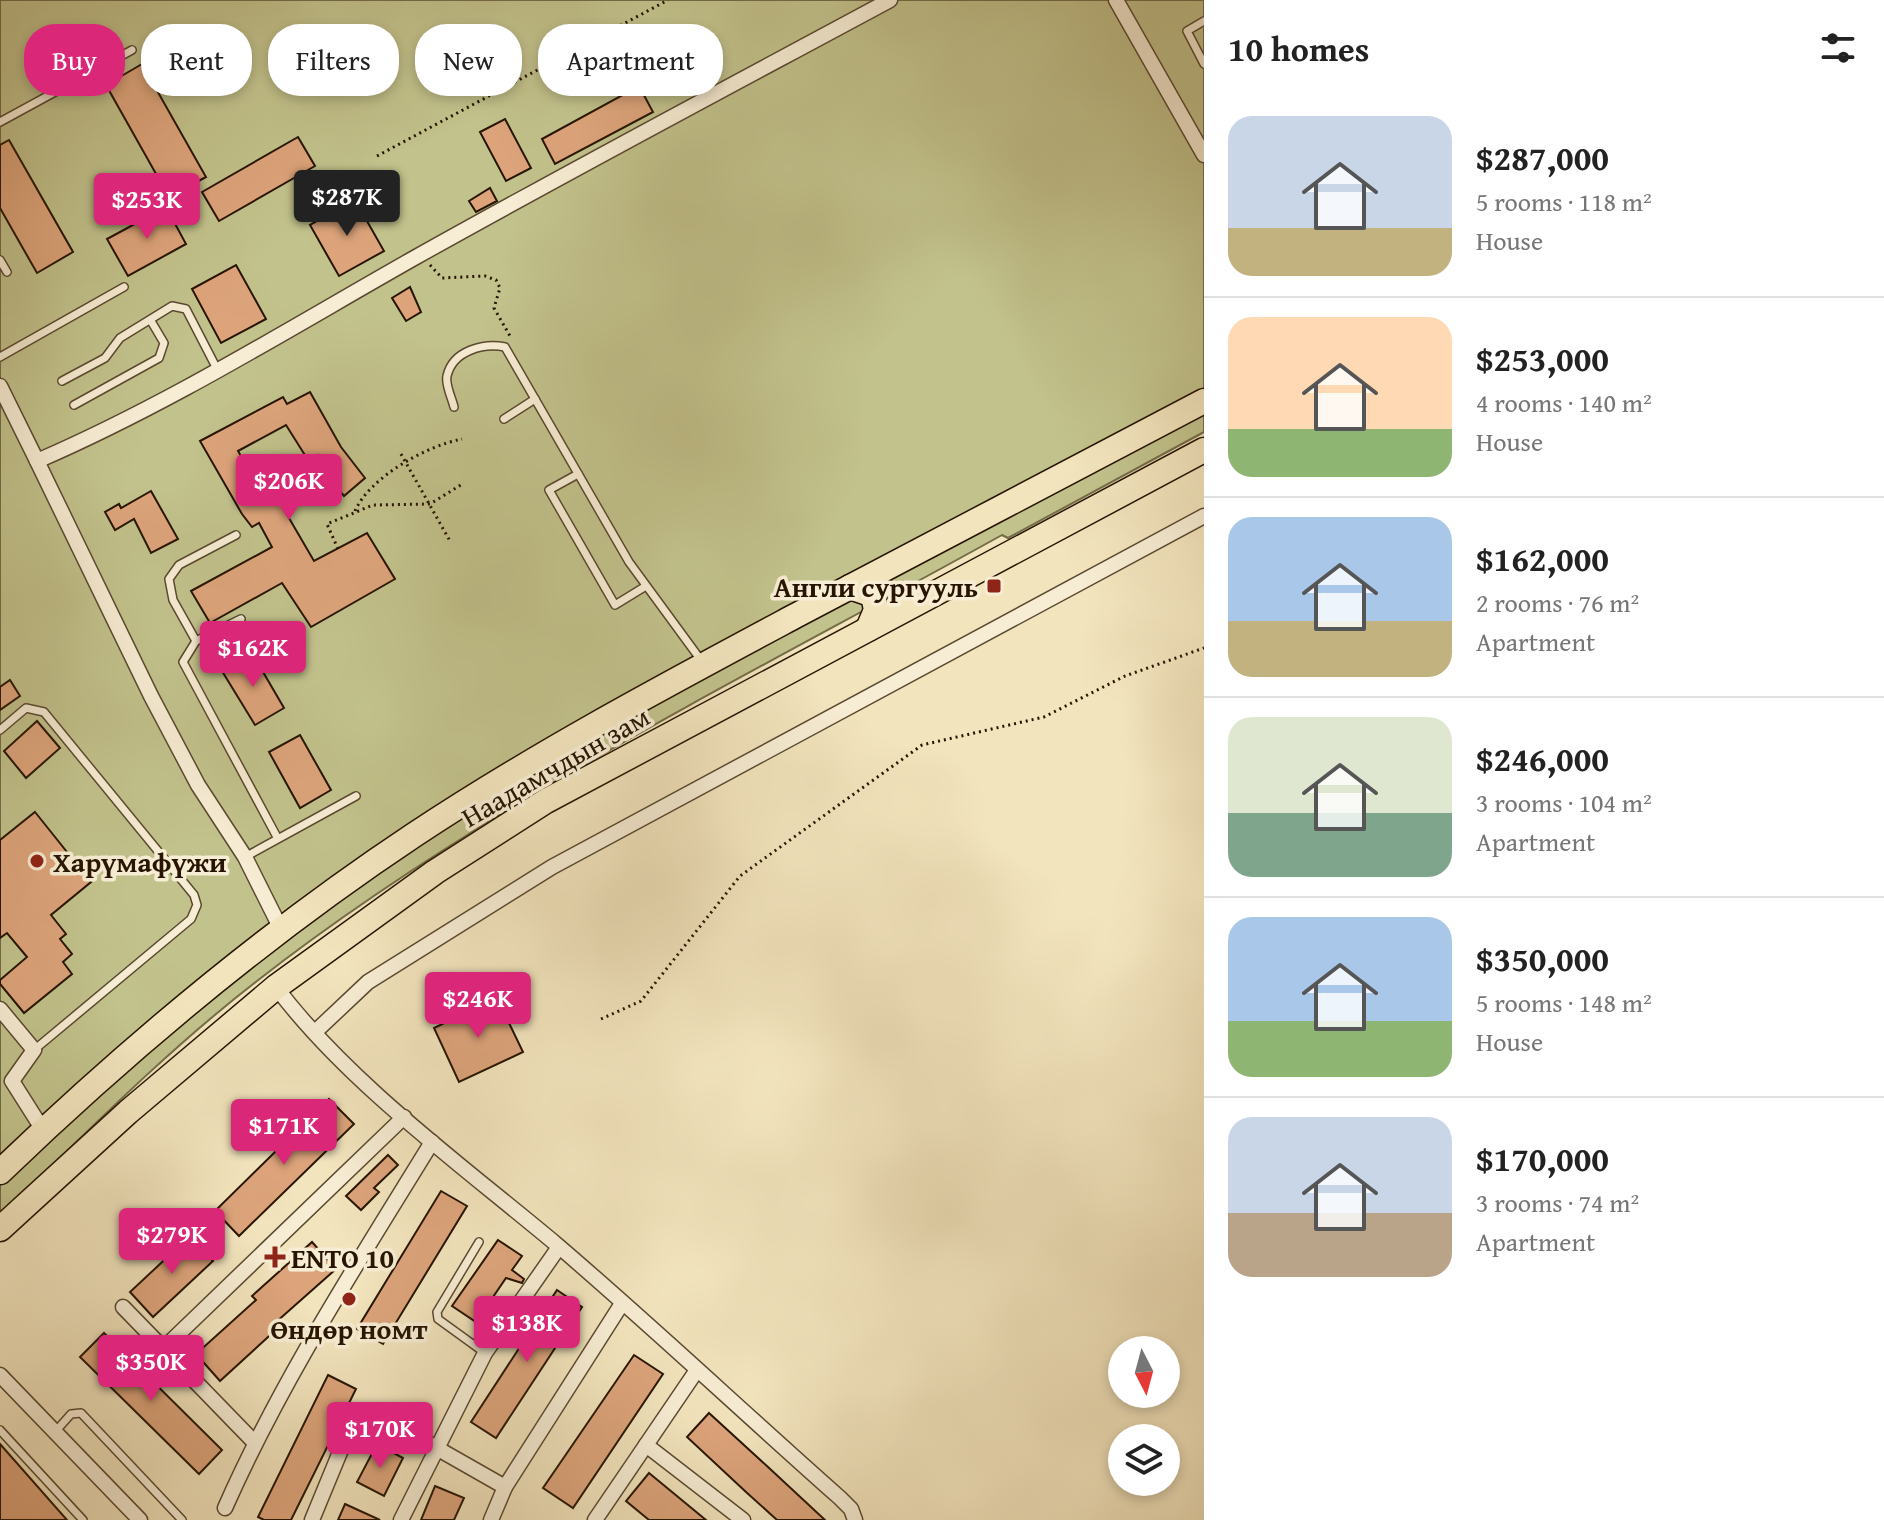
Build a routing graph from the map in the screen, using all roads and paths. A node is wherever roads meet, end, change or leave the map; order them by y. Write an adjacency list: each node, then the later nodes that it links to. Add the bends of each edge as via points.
1 (668, 0): 9 (path)
2 (890, 0): 15 (street)
3 (1116, 0): 8 (street)
4 (1204, 21): 6 (lane, via 1187,31)
5 (132, 50): 7 (lane)
6 (1204, 64)
7 (0, 122)
8 (1204, 155)
9 (377, 156)
10 (0, 260): 11 (lane)
11 (7, 272)
12 (124, 287): 14 (lane)
13 (151, 321): 15 (lane, via 165,307 186,309); 16 (lane, via 120,338 105,358); 20 (lane, via 164,343 159,358)
14 (0, 357)
15 (217, 369): 26 (street)
16 (62, 381)
17 (0, 386): 26 (street)
18 (535, 399): 21 (lane, via 505,347 487,344 451,365 446,378); 22 (lane); 28 (lane)
19 (1204, 401): 31 (highway, Наадамчдын зам)
20 (74, 405)
21 (454, 407)
22 (504, 419)
23 (462, 439): 27 (path)
24 (1204, 450): 37 (highway, Наадамчдын зам)
25 (401, 454): 27 (path)
26 (37, 461): 48 (street, via 151,696 198,785)
27 (406, 463): 30 (path); 32 (path, via 360,498)
28 (578, 474): 38 (lane); 38 (lane, via 549,490 615,605)
29 (464, 483): 30 (path)
30 (430, 504): 32 (path, via 373,505); 35 (path)
31 (1005, 507): 37 (highway, via 998,537); 39 (highway, Наадамчдын зам)
32 (355, 512): 36 (path, via 327,524)
33 (1204, 516): 53 (street, via 552,867 368,982)
34 (236, 535): 42 (lane, via 179,565 169,579 173,600)
35 (450, 541)
36 (338, 549)
37 (1014, 550): 41 (highway, Наадамчдын зам)
38 (646, 586): 44 (lane)
39 (850, 587): 41 (highway, via 867,590 876,603); 44 (highway, Наадамчдын зам)
40 (241, 619): 42 (lane)
41 (868, 629): 50 (highway, Наадамчдын зам, via 546,801 435,872)
42 (196, 641): 47 (lane, via 183,662)
43 (1204, 648): 52 (path, via 1125,676 1044,717 922,745 740,876 641,1001)
44 (704, 665): 49 (highway, Наадамчдын зам, via 511,773)
45 (0, 730): 54 (lane, via 26,708 44,712 197,905 191,919)
46 (356, 796): 47 (lane)
47 (277, 837): 48 (lane)
48 (245, 857): 49 (street)
49 (281, 929): 56 (highway, Наадамчдын зам)
50 (276, 987): 53 (street); 59 (highway, Наадамчдын зам)
51 (0, 1009): 54 (street)
52 (601, 1019)
53 (315, 1032): 55 (street)
54 (34, 1050): 56 (street, via 12,1081)
55 (404, 1117): 57 (street); 64 (street)
56 (43, 1130): 58 (highway, Наадамчдын зам)
57 (432, 1142): 61 (street); 70 (street)
58 (0, 1172)
59 (0, 1229)
60 (479, 1242): 65 (lane, via 437,1312 438,1319)
61 (559, 1247): 62 (street); 65 (street)
62 (621, 1305): 66 (street); 73 (street)
63 (123, 1307): 64 (street)
64 (165, 1347): 70 (street)
65 (485, 1353): 72 (street)
66 (697, 1370): 71 (street); 83 (street, via 840,1498)
67 (0, 1375): 69 (street)
68 (0, 1430): 76 (lane)
69 (55, 1432): 77 (street); 78 (lane, via 71,1414 81,1413)
70 (254, 1442): 74 (street)
71 (646, 1445): 75 (street); 82 (street)
72 (435, 1447): 73 (street); 79 (street, via 382,1417 358,1418); 80 (street)
73 (505, 1487): 81 (street)
74 (225, 1508)
75 (598, 1519)
76 (83, 1520)
77 (140, 1520)
78 (182, 1520)
79 (312, 1520)
80 (401, 1520)
81 (491, 1520)
82 (743, 1520)
83 (855, 1520)

